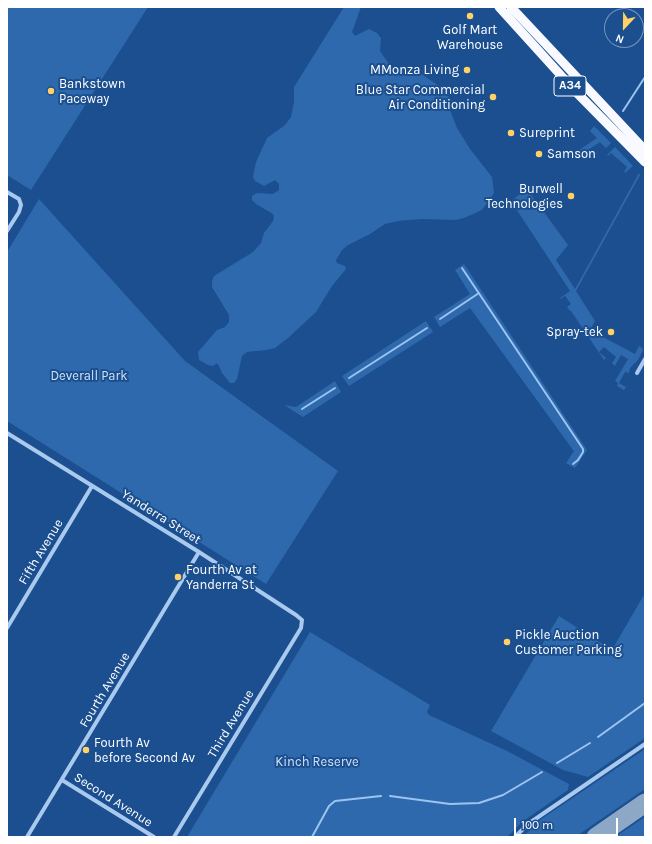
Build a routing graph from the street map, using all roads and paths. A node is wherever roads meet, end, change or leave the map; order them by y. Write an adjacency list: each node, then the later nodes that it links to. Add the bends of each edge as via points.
1 (499, 7): 4 (highway, A34, via 576,92)
2 (511, 7): 3 (highway, A34)
3 (645, 150)
4 (645, 162)
5 (7, 192): 6 (street, via 21,203 21,208)
6 (7, 231)
7 (645, 359): 8 (street)
8 (637, 373)
9 (7, 432): 10 (street, Yanderra Street)
10 (92, 486): 11 (street, Yanderra Street); 13 (street, Fifth Avenue)
11 (199, 552): 12 (street, Yanderra Street); 15 (street, Fourth Avenue)
12 (302, 620): 18 (street, Third Avenue, via 301,628)
13 (7, 628)
14 (645, 744): 19 (street, via 528,824)
15 (62, 780): 16 (street, Fourth Avenue); 17 (street, Second Avenue)
16 (28, 837)
17 (154, 837)
18 (174, 837)
19 (515, 837)

